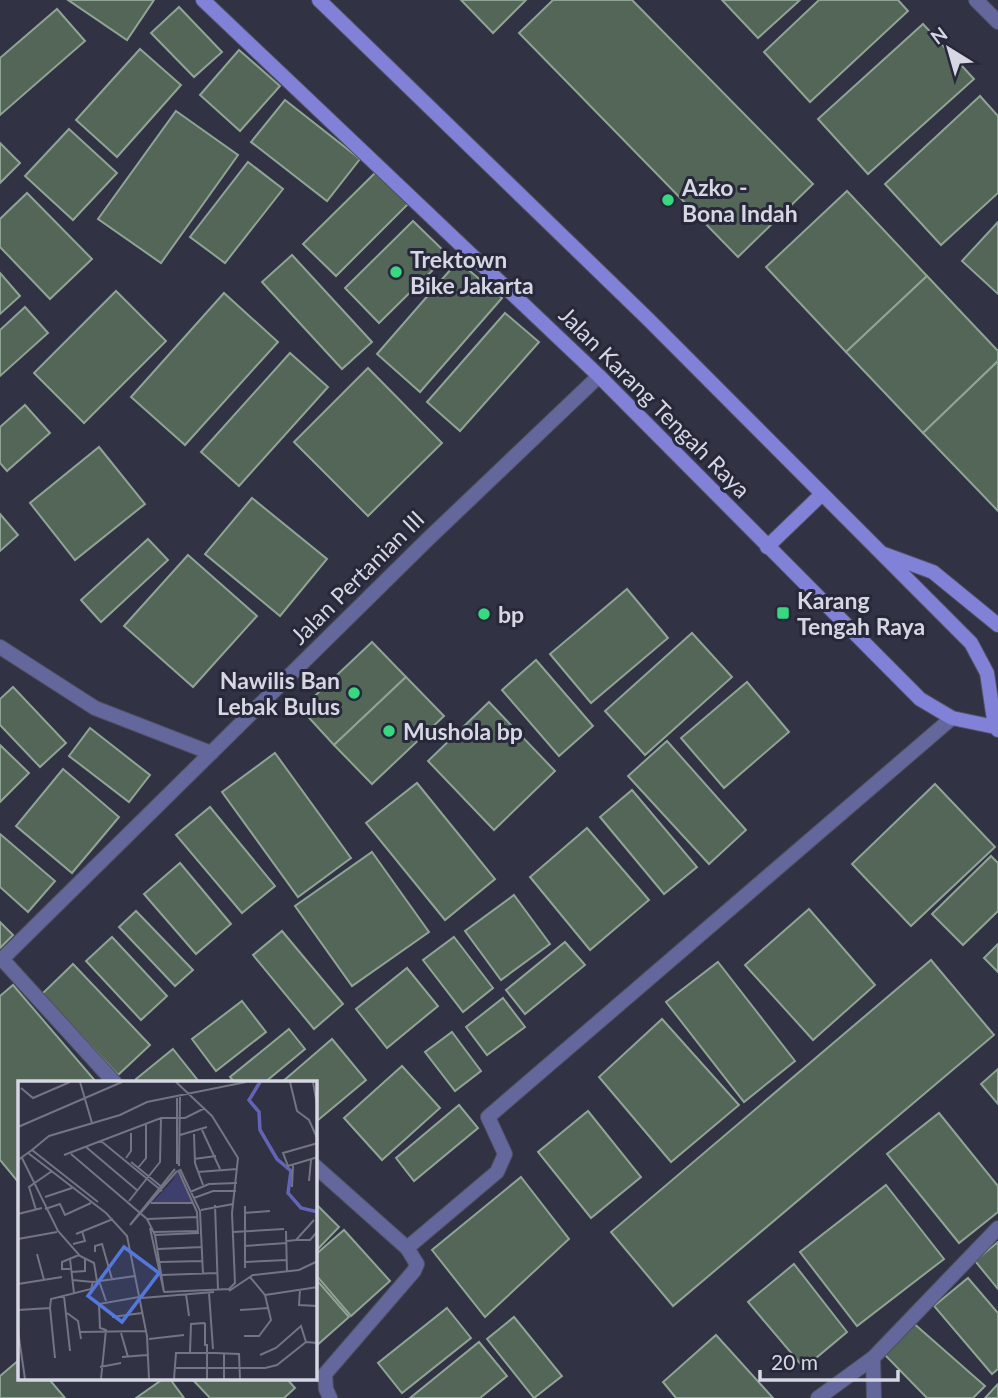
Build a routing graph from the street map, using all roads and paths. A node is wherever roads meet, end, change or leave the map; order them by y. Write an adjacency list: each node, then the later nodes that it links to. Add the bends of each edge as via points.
1 (202, 0): 5 (main road, Jalan Karang Tengah Raya)
2 (319, 0): 6 (main road, Jalan Karang Tengah Raya)
3 (976, 0): 4 (street)
4 (998, 22)
5 (599, 376): 7 (main road, Jalan Karang Tengah Raya); 13 (street, Jalan Pertanian III)
6 (822, 494): 7 (main road); 8 (main road, Jalan Karang Tengah Raya)
7 (767, 547): 11 (main road, Jalan Karang Tengah Raya, via 919,699)
8 (879, 552): 9 (main road, via 933,572); 12 (main road, Jalan Karang Tengah Raya, via 971,643 987,673)
9 (998, 625)
10 (0, 647): 13 (street, via 95,709)
11 (952, 718): 12 (main road, Jalan Karang Tengah Raya); 18 (street, via 488,1117 505,1154 497,1172)
12 (997, 727)
13 (211, 753): 14 (street, Jalan Pertanian III)
14 (1, 960): 15 (street)
15 (113, 1081)
16 (317, 1168): 18 (street)
17 (998, 1228): 19 (street)
18 (407, 1248): 20 (street, via 417,1264 414,1271 325,1374)
19 (873, 1358): 21 (street); 22 (street)
20 (330, 1398)
21 (818, 1398)
22 (874, 1398)

